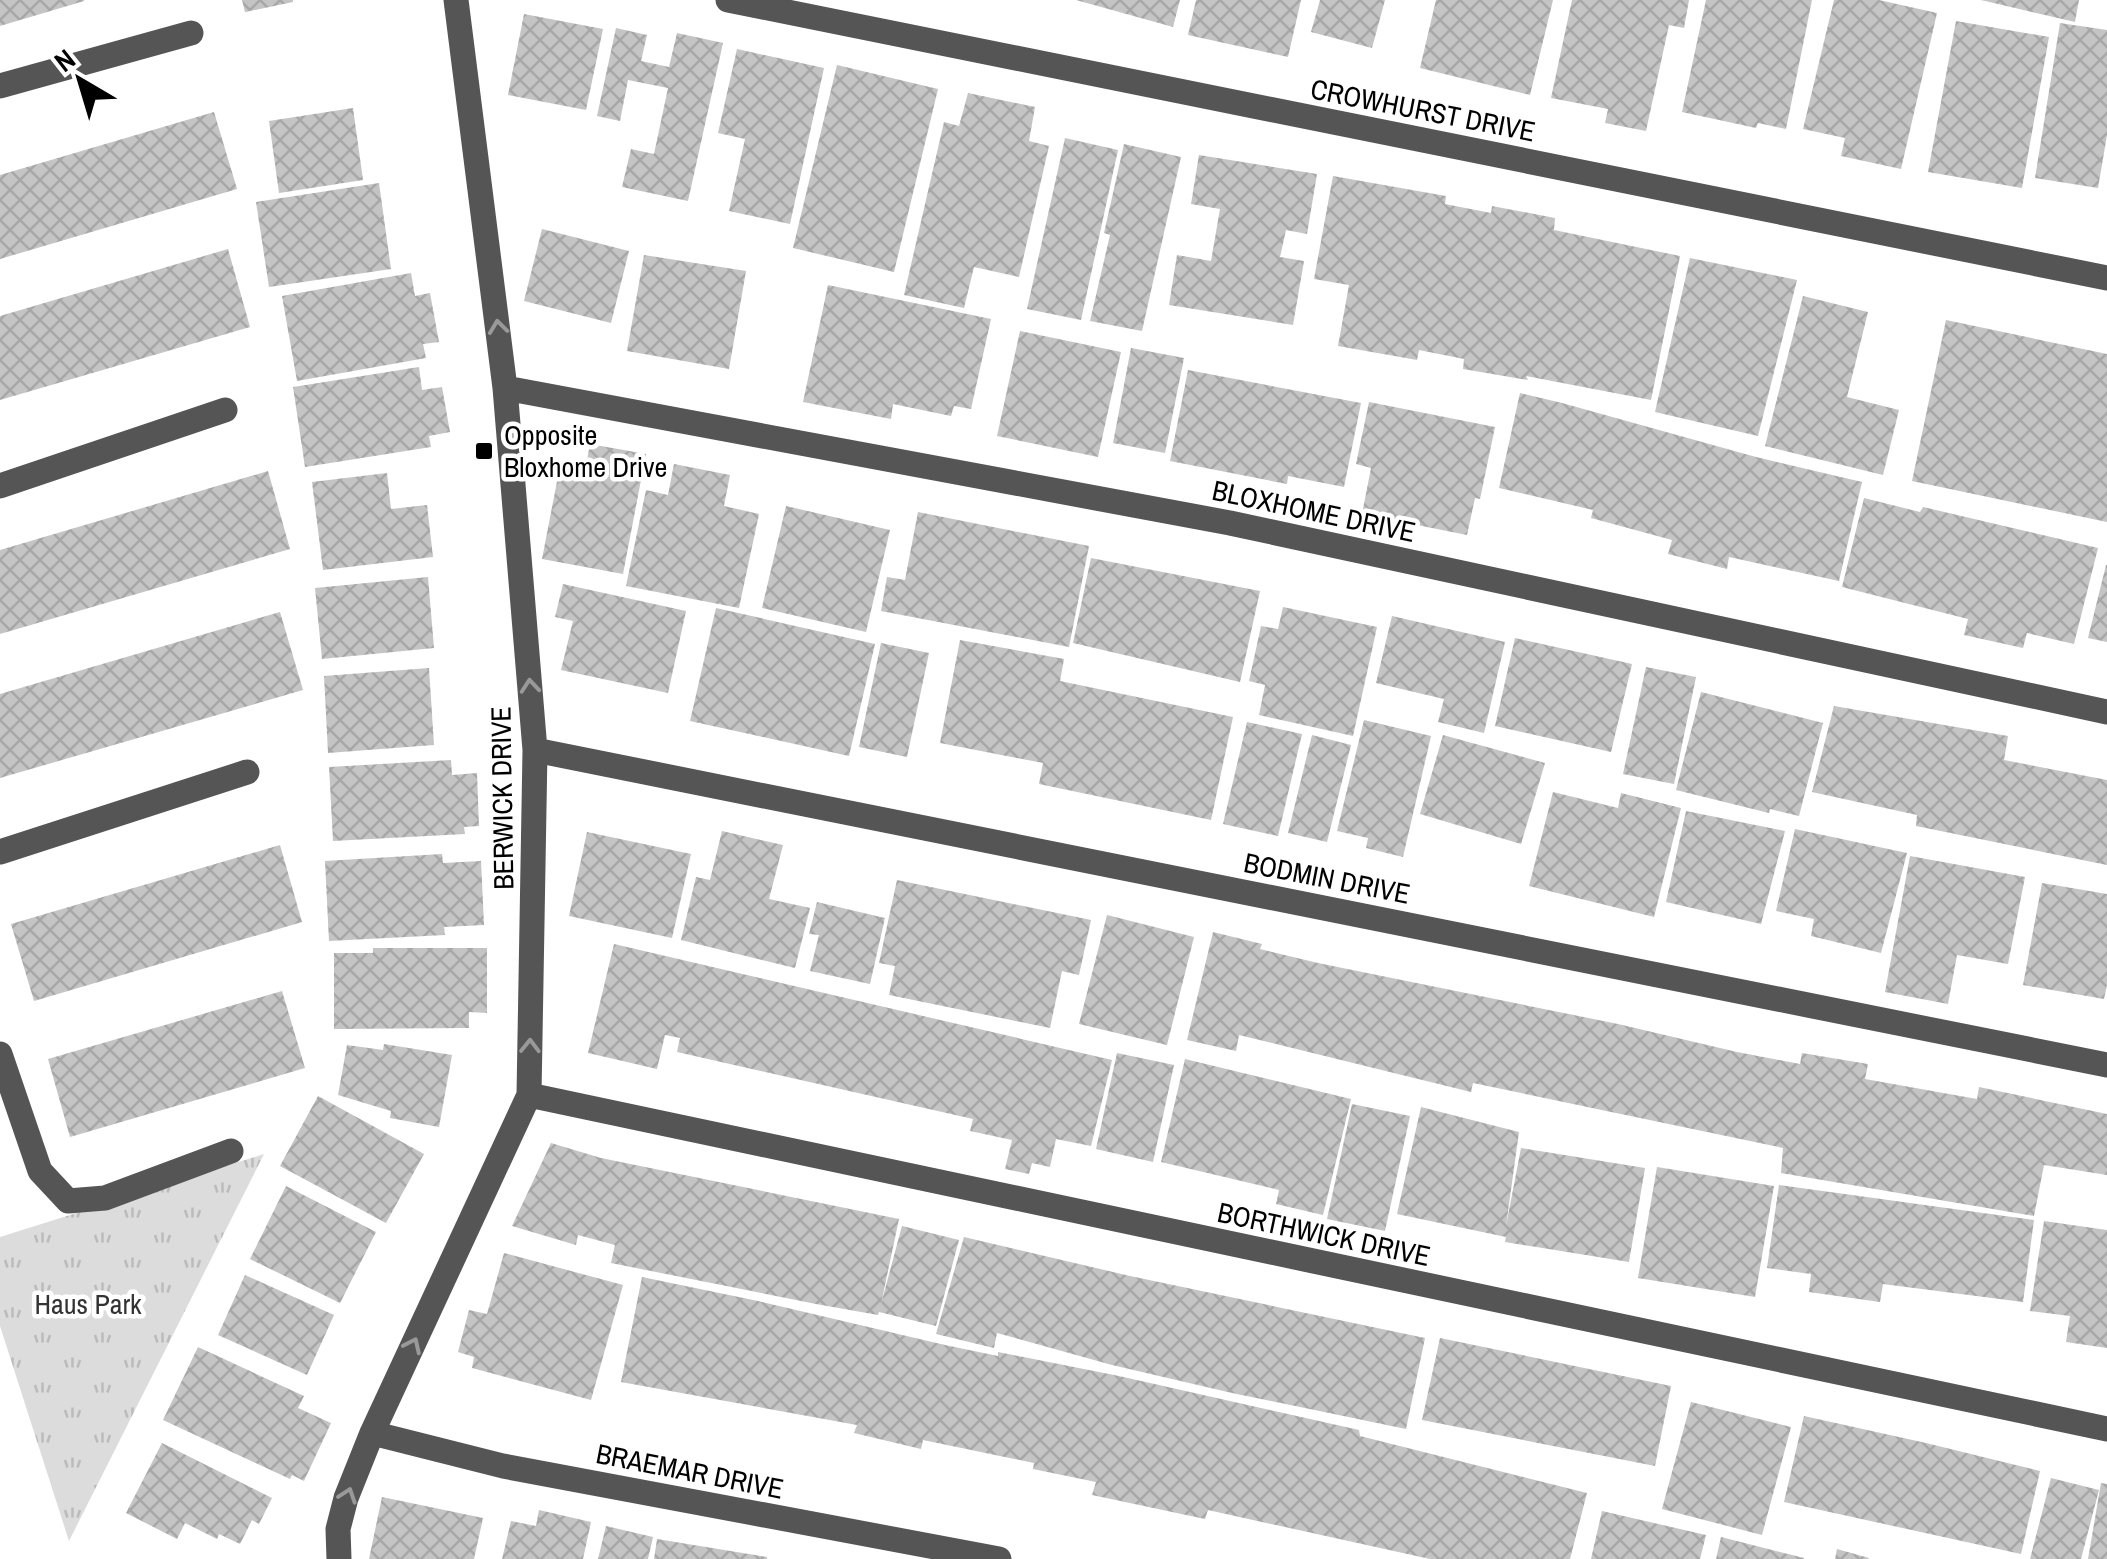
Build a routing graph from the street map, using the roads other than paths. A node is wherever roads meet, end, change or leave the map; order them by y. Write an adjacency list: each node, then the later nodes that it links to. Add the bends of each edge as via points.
1 (456, 0): 6 (street, BERWICK DRIVE, one-way to 1)
2 (728, 0): 5 (street, CROWHURST DRIVE)
3 (192, 32): 4 (street)
4 (0, 86)
5 (2107, 278)
6 (506, 388): 9 (street, BLOXHOME DRIVE, via 1230,524); 10 (street, BERWICK DRIVE, one-way to 6)
7 (226, 410): 8 (street)
8 (0, 486)
9 (2107, 712)
10 (535, 750): 14 (street, BODMIN DRIVE); 15 (street, BERWICK DRIVE, one-way to 10)
11 (248, 772): 12 (street)
12 (0, 852)
13 (0, 1054): 16 (street, via 40,1171 68,1201 105,1198)
14 (2107, 1065)
15 (529, 1096): 17 (street, BORTHWICK DRIVE); 18 (street, BERWICK DRIVE, one-way to 15)
16 (231, 1151)
17 (2107, 1429)
18 (372, 1433): 19 (street, BERWICK DRIVE, one-way to 18, via 338,1528); 20 (street, BRAEMAR DRIVE, via 503,1466)
19 (339, 1559)
20 (998, 1559)

